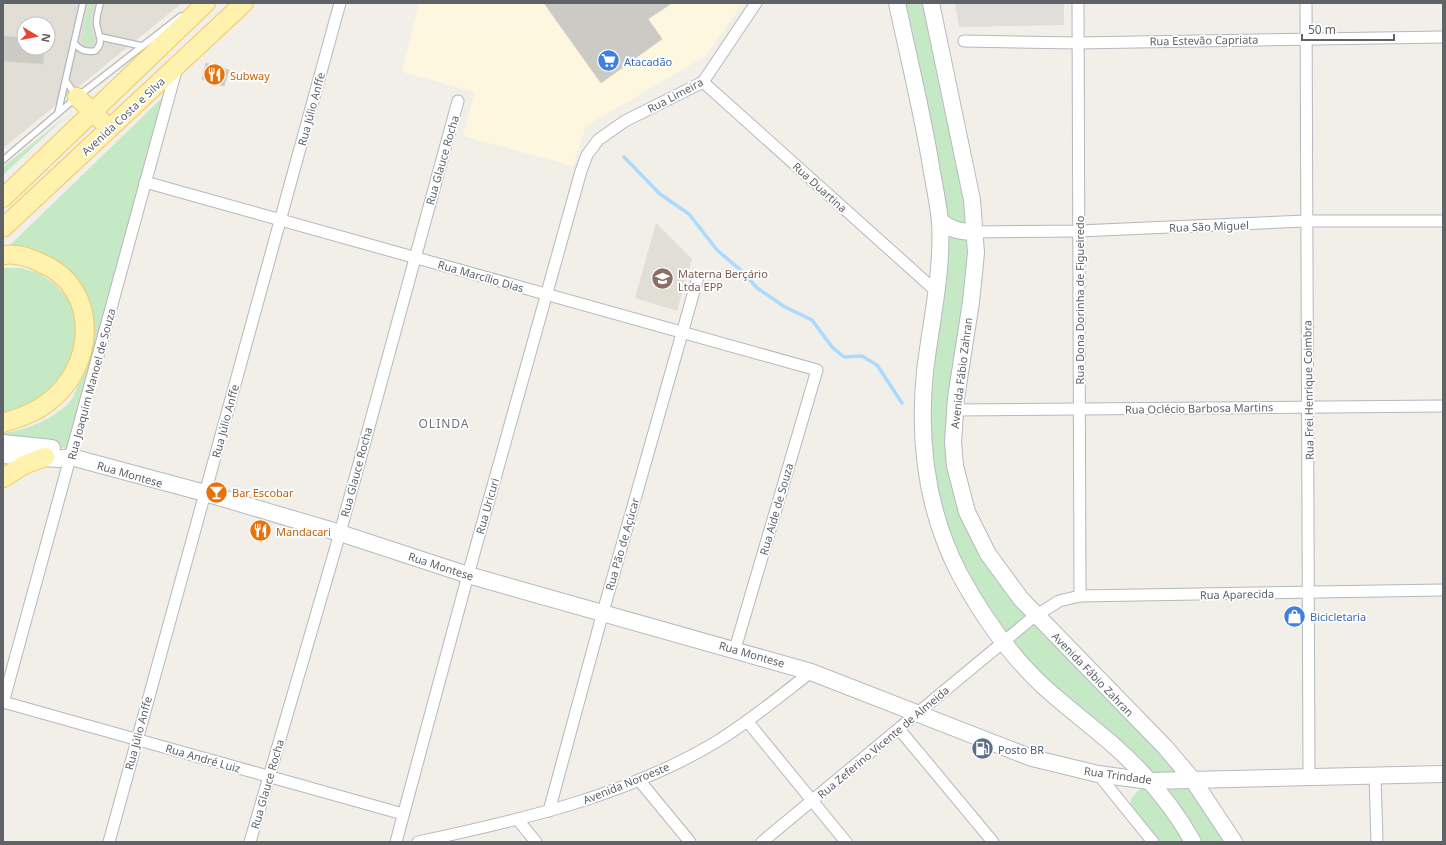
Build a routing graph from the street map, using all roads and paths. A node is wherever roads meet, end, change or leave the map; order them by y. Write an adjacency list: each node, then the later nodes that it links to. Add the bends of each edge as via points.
1 (83, 3): 15 (lane)
2 (100, 3): 11 (lane, via 96,25)
3 (205, 3): 17 (lane, via 178,18); 24 (main road, Avenida Costa e Silva)
4 (244, 3): 18 (main road, Avenida Costa e Silva)
5 (340, 3): 30 (street, Rua Júlio Anffe)
6 (756, 3): 20 (street, Rua Limeira)
7 (896, 3): 33 (main road, via 924,127)
8 (930, 3): 36 (main road, Avenida Fábio Zahran, via 972,200)
9 (1078, 3): 16 (street, Rua Dona Dorinha de Figueiredo)
10 (1306, 3): 13 (street, Rua Frei Henrique Coimbra)
11 (101, 37): 15 (lane, via 100,46 95,51 80,49); 17 (lane)
12 (1443, 37): 13 (street, Rua Estevão Capriata)
13 (1306, 38): 16 (street, Rua Estevão Capriata); 31 (street, Rua Frei Henrique Coimbra)
14 (964, 41): 16 (street, Rua Estevão Capriata)
15 (74, 43): 19 (lane)
16 (1078, 43): 35 (street, Rua Dona Dorinha de Figueiredo)
17 (142, 46): 21 (lane)
18 (178, 65): 25 (main road, Avenida Costa e Silva); 28 (street, Rua Joaquim Manoel de Souza)
19 (66, 81): 21 (lane); 23 (lane)
20 (704, 82): 27 (street, Rua Limeira, via 625,121 598,140); 40 (street, Rua Duartina)
21 (77, 98): 23 (lane); 24 (main road)
22 (458, 101): 38 (street, Rua Glauce Rocha)
23 (58, 113): 26 (lane)
24 (92, 114): 25 (main road); 29 (main road, Avenida Costa e Silva)
25 (110, 128): 34 (main road, Avenida Costa e Silva)
26 (3, 160)
27 (581, 171): 41 (street, Rua Uricuri)
28 (146, 182): 30 (street, Rua Marcílio Dias); 52 (street, Rua Joaquim Manoel de Souza)
29 (3, 198)
30 (280, 220): 38 (street, Rua Marcílio Dias); 54 (street, Rua Júlio Anffe)
31 (1305, 221): 32 (street, Rua São Miguel); 35 (street, Rua São Miguel); 45 (street, Rua Frei Henrique Coimbra)
32 (1443, 221)
33 (940, 222): 36 (main road, via 950,229); 40 (main road, via 940,272)
34 (3, 228)
35 (1078, 231): 36 (street, Rua São Miguel); 46 (street, Rua Dona Dorinha de Figueiredo)
36 (975, 232): 47 (main road, Avenida Fábio Zahran, via 976,253 971,302)
37 (3, 255): 48 (main road, via 27,256 52,267 70,283 82,305 86,335 79,362 66,384 48,403 26,416)
38 (414, 257): 41 (street, Rua Marcílio Dias); 55 (street, Rua Glauce Rocha)
39 (698, 277): 42 (street, Rua Pão de Açúcar)
40 (937, 292): 62 (main road, via 925,371 922,426 927,481 933,509 958,572)
41 (547, 294): 42 (street, Rua Marcílio Dias); 56 (street, Rua Uricuri)
42 (682, 332): 43 (street, Rua Marcílio Dias); 60 (street, Rua Pão de Açúcar)
43 (817, 370): 63 (street, Rua Aide de Souza)
44 (1443, 406): 45 (street, Rua Oclécio Barbosa Martins)
45 (1308, 407): 46 (street, Rua Oclécio Barbosa Martins); 58 (street, Rua Frei Henrique Coimbra)
46 (1079, 409): 47 (street, Rua Oclécio Barbosa Martins); 59 (street, Rua Dona Dorinha de Figueiredo)
47 (955, 410): 61 (main road, Avenida Fábio Zahran, via 955,466 967,512 988,554)
48 (3, 423)
49 (3, 443): 52 (main road, Rua Montese, via 59,449)
50 (3, 455): 51 (main road, Rua Montese)
51 (45, 457): 52 (main road, Rua Montese); 53 (main road, via 24,465)
52 (71, 457): 54 (main road, Rua Montese); 65 (street, Rua Joaquim Manoel de Souza)
53 (3, 478)
54 (205, 493): 55 (main road, Rua Montese); 69 (street, Rua Júlio Anffe)
55 (340, 533): 56 (main road, Rua Montese); 74 (street, Rua Glauce Rocha)
56 (468, 575): 60 (main road, Rua Montese); 80 (street, Rua Uricuri)
57 (1443, 590): 58 (street, Rua Aparecida)
58 (1310, 593): 59 (street, Rua Aparecida); 73 (street, Rua Frei Henrique Coimbra)
59 (1080, 596): 61 (street, Rua Aparecida, via 1059,601)
60 (603, 612): 63 (main road, Rua Montese); 79 (street, Rua Pão de Açúcar)
61 (1036, 615): 62 (street, Rua Zeferino Vicente de Almeida); 76 (main road, Avenida Fábio Zahran, via 1165,747)
62 (1003, 642): 66 (street, Rua Zeferino Vicente de Almeida); 77 (main road, via 1041,684 1114,746)
63 (735, 649): 64 (main road, Rua Montese)
64 (811, 672): 66 (main road, Rua Trindade); 67 (street, Avenida Noroeste)
65 (3, 703): 69 (street, Rua André Luiz)
66 (918, 713): 68 (street, Rua Zeferino Vicente de Almeida); 70 (main road, Rua Trindade, via 1032,758)
67 (746, 721): 75 (street, Avenida Noroeste, via 709,745); 78 (street)
68 (899, 729): 78 (street, Rua Zeferino Vicente de Almeida); 90 (street)
69 (136, 739): 74 (street, Rua André Luiz); 82 (street, Rua Júlio Anffe)
70 (1098, 774): 77 (main road, Rua Trindade); 91 (street)
71 (1443, 774): 72 (main road, Rua Trindade)
72 (1375, 775): 73 (main road, Rua Trindade); 94 (street)
73 (1309, 776): 76 (main road, Rua Trindade)
74 (269, 777): 80 (street, Rua André Luiz); 83 (street, Rua Glauce Rocha)
75 (639, 780): 79 (street, Avenida Noroeste); 87 (street)
76 (1193, 780): 77 (main road, Rua Trindade); 93 (main road, Avenida Fábio Zahran)
77 (1149, 781): 92 (main road)
78 (812, 801): 88 (street, Rua Zeferino Vicente de Almeida); 89 (street)
79 (549, 811): 81 (street, Avenida Noroeste)
80 (403, 814): 84 (street, Rua Uricuri)
81 (518, 820): 85 (street, Avenida Noroeste); 86 (street)
82 (109, 841)
83 (250, 842)
84 (396, 842)
85 (418, 842)
86 (536, 842)
87 (690, 842)
88 (762, 842)
89 (846, 842)
90 (992, 842)
91 (1153, 842)
92 (1193, 842)
93 (1234, 842)
94 (1377, 842)

